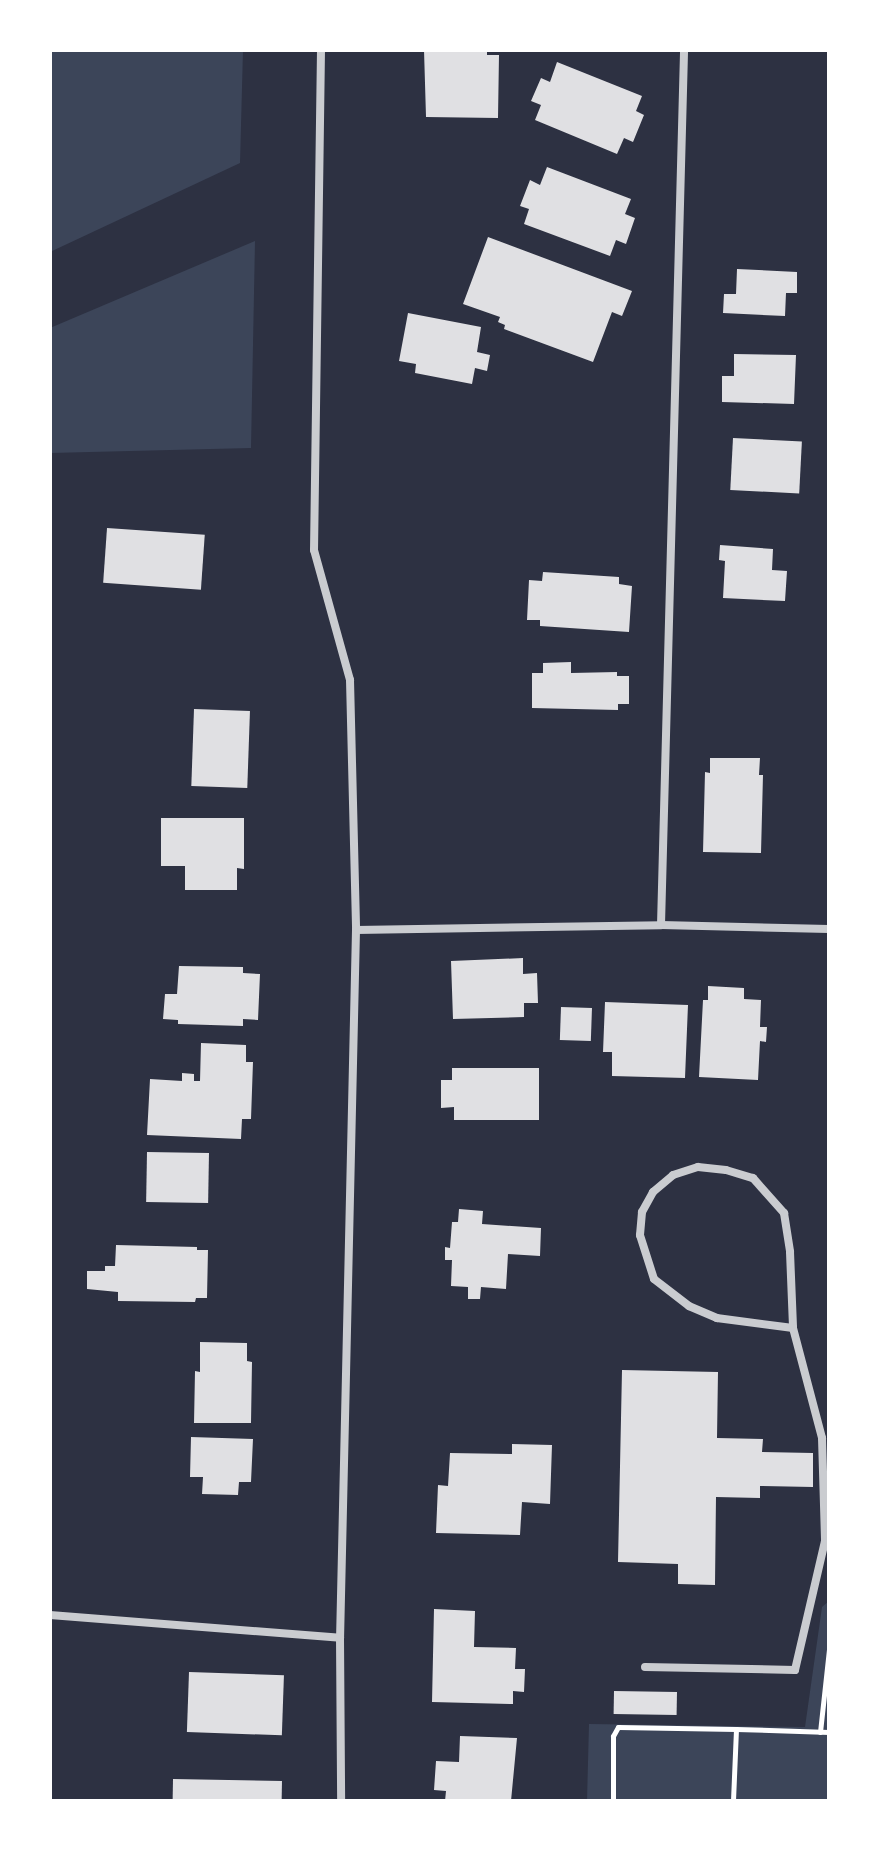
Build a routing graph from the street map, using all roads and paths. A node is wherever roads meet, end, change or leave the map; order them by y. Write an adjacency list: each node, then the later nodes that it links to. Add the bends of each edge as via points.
1 (321, 50): 5 (street, via 314,550 350,680)
2 (684, 50): 3 (street)
3 (661, 925): 4 (street); 5 (street)
4 (829, 929)
5 (356, 930): 9 (street)
6 (793, 1328): 6 (street, via 784,1213 769,1192 753,1178 698,1167 673,1175 653,1192 642,1212 640,1235 654,1279 689,1306 717,1318); 7 (street, via 822,1438)
7 (827, 1542): 11 (street, via 795,1670)
8 (50, 1615): 9 (street)
9 (340, 1638): 16 (street)
10 (829, 1649): 12 (path)
11 (645, 1667)
12 (826, 1707): 14 (path)
13 (736, 1729): 15 (path); 17 (path, via 618,1727 613,1736); 18 (path)
14 (820, 1732)
15 (829, 1732)
16 (341, 1801)
17 (613, 1801)
18 (733, 1801)

